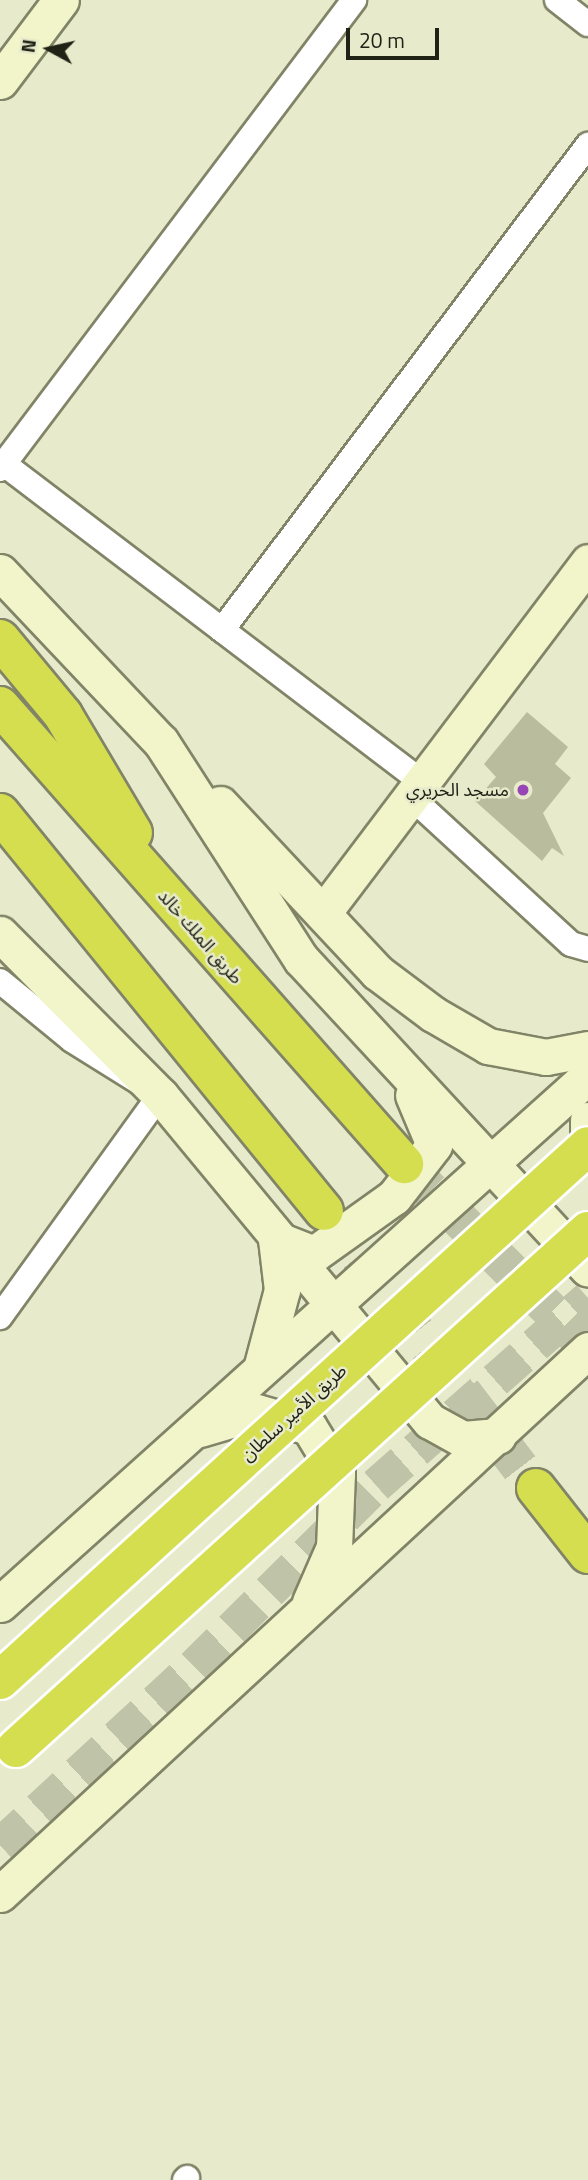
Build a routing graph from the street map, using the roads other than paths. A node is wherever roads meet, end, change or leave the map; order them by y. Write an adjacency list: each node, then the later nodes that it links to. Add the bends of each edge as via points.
1 (61, 0): 5 (street)
2 (354, 0): 7 (street)
3 (557, 0): 4 (street)
4 (588, 24)
5 (0, 81)
6 (588, 145): 10 (street)
7 (2, 467): 10 (street)
8 (588, 562): 14 (street)
9 (0, 572): 13 (street)
10 (222, 630): 14 (street)
11 (0, 639): 18 (highway, via 63,715)
12 (0, 706): 18 (highway, طريق الملك خالد)
13 (161, 742): 17 (street); 23 (street, via 301,959)
14 (416, 790): 17 (street); 20 (street, via 571,944)
15 (0, 813): 16 (highway)
16 (15, 839): 30 (highway)
17 (323, 913): 22 (street, via 377,972 488,1046 546,1057)
18 (188, 925): 29 (highway, طريق الملك خالد)
19 (0, 934): 25 (street)
20 (588, 949)
21 (0, 981): 25 (street, via 72,1040)
22 (588, 1049)
23 (398, 1069): 28 (street); 32 (street, via 428,1120 434,1145 394,1196 314,1254)
24 (588, 1076): 28 (street)
25 (160, 1095): 32 (street); 35 (street)
26 (588, 1120): 27 (street)
27 (588, 1144): 44 (highway, طريق الأمير سلطان, bridge)
28 (488, 1162): 33 (street); 34 (street)
29 (404, 1164)
30 (324, 1211)
31 (588, 1231): 45 (highway, bridge)
32 (276, 1239): 34 (street); 37 (street, via 282,1290)
33 (588, 1269)
34 (331, 1306): 37 (street); 39 (street, via 430,1421 463,1439)
35 (0, 1317)
36 (588, 1350): 39 (street)
37 (261, 1368): 38 (street)
38 (194, 1430): 42 (street); 43 (street, via 257,1412 309,1427 337,1473 334,1547)
39 (498, 1436): 43 (street)
40 (536, 1488): 41 (highway)
41 (588, 1553)
42 (0, 1604)
43 (306, 1612): 46 (street)
44 (0, 1680)
45 (8, 1755)
46 (0, 1894)

